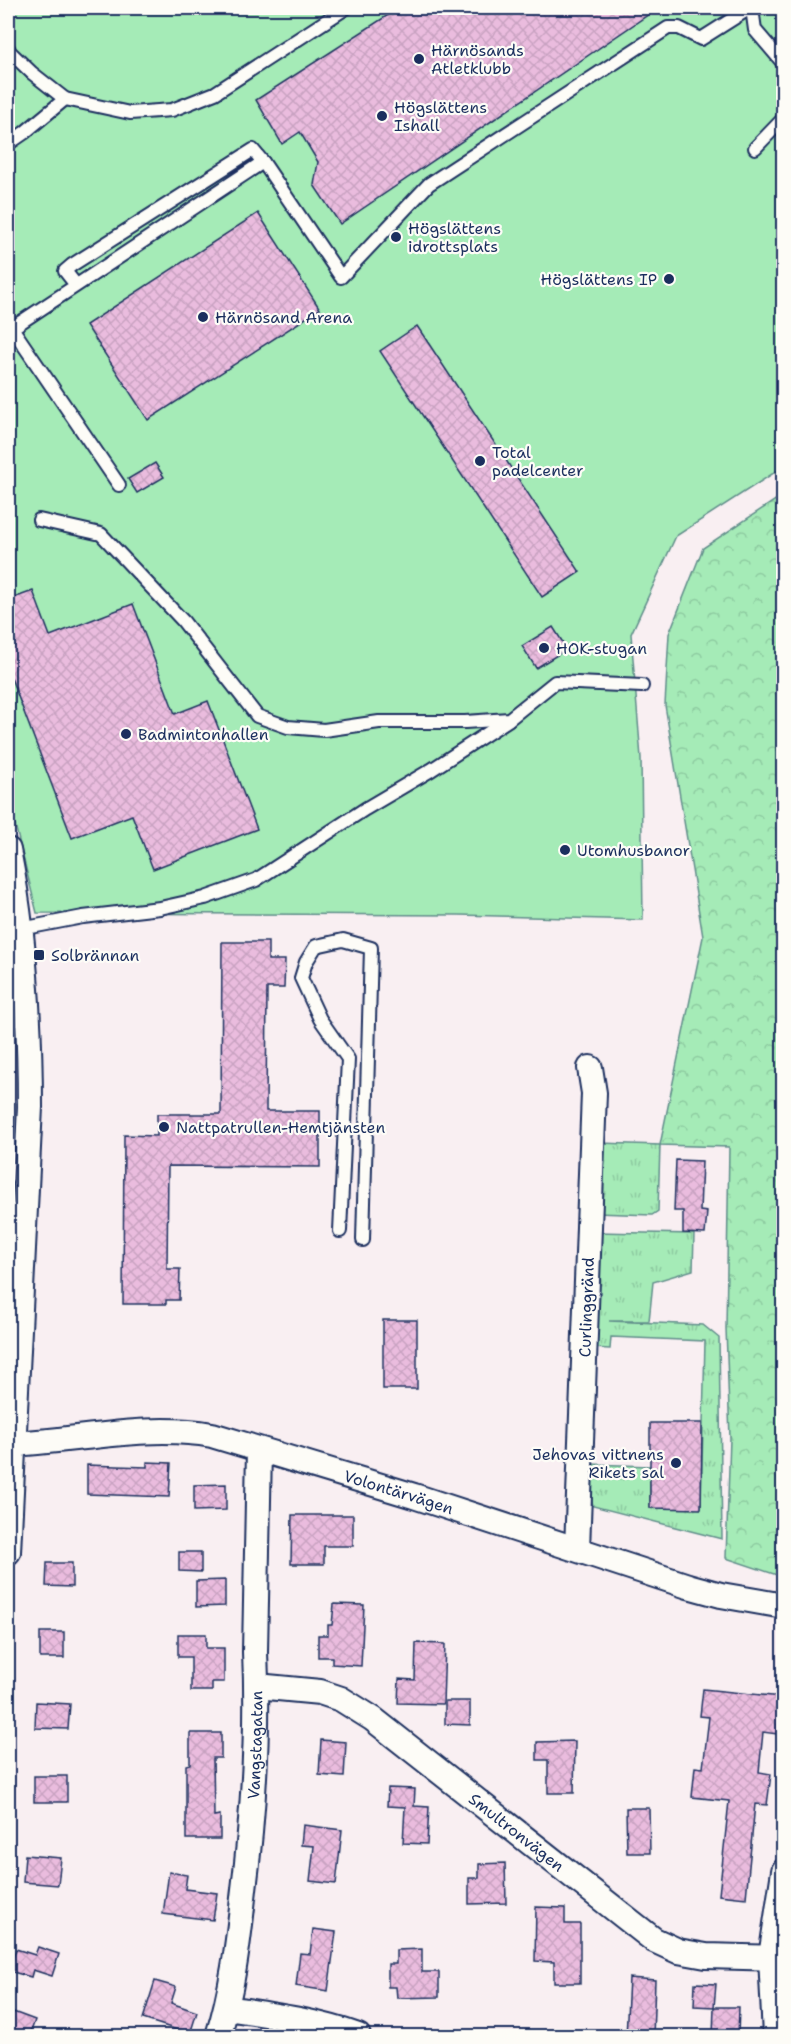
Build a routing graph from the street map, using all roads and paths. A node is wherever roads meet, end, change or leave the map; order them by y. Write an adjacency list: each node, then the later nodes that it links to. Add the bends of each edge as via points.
1 (346, 8): 5 (lane, via 215,93 172,110 129,113)
2 (751, 8): 4 (lane, via 755,30); 9 (lane, via 701,39 679,28 668,28 429,184 341,277)
3 (8, 48): 5 (lane)
4 (783, 64)
5 (64, 99): 7 (lane)
6 (783, 118): 8 (lane)
7 (8, 144)
8 (755, 148)
9 (262, 162): 10 (lane); 10 (lane, via 253,150 72,265 65,271)
10 (76, 285): 11 (lane)
11 (10, 327): 12 (lane)
12 (119, 486)
13 (39, 520): 15 (lane, via 100,534 183,621 257,716 288,728 324,730 379,722)
14 (642, 686): 15 (lane, via 555,682)
15 (509, 719): 17 (lane, via 449,767 365,809 256,880 206,898 168,906)
16 (8, 856): 17 (street)
17 (21, 929): 21 (street, via 30,1038 30,1107)
18 (591, 1068): 23 (street, Curlinggränd, via 594,1093)
19 (340, 1231): 20 (lane, via 348,1059 320,1019 301,978 316,946 343,940 370,948)
20 (363, 1240)
21 (10, 1444): 22 (street, Volontärvägen, via 191,1431 232,1439); 24 (street)
22 (259, 1450): 23 (street, Volontärvägen); 26 (street, Vangstagatan)
23 (577, 1549): 25 (street, Volontärvägen, via 721,1595)
24 (8, 1552)
25 (783, 1606)
26 (257, 1686): 28 (street, Smultronvägen, via 320,1692 341,1699 373,1719 654,1940 678,1952); 29 (street, Vangstagatan, via 251,1830)
27 (783, 1872): 28 (street)
28 (777, 1958): 32 (street)
29 (227, 2008): 30 (street, Vangstagatan); 31 (street, via 341,2030)
30 (218, 2037)
31 (358, 2037)
32 (775, 2037)

